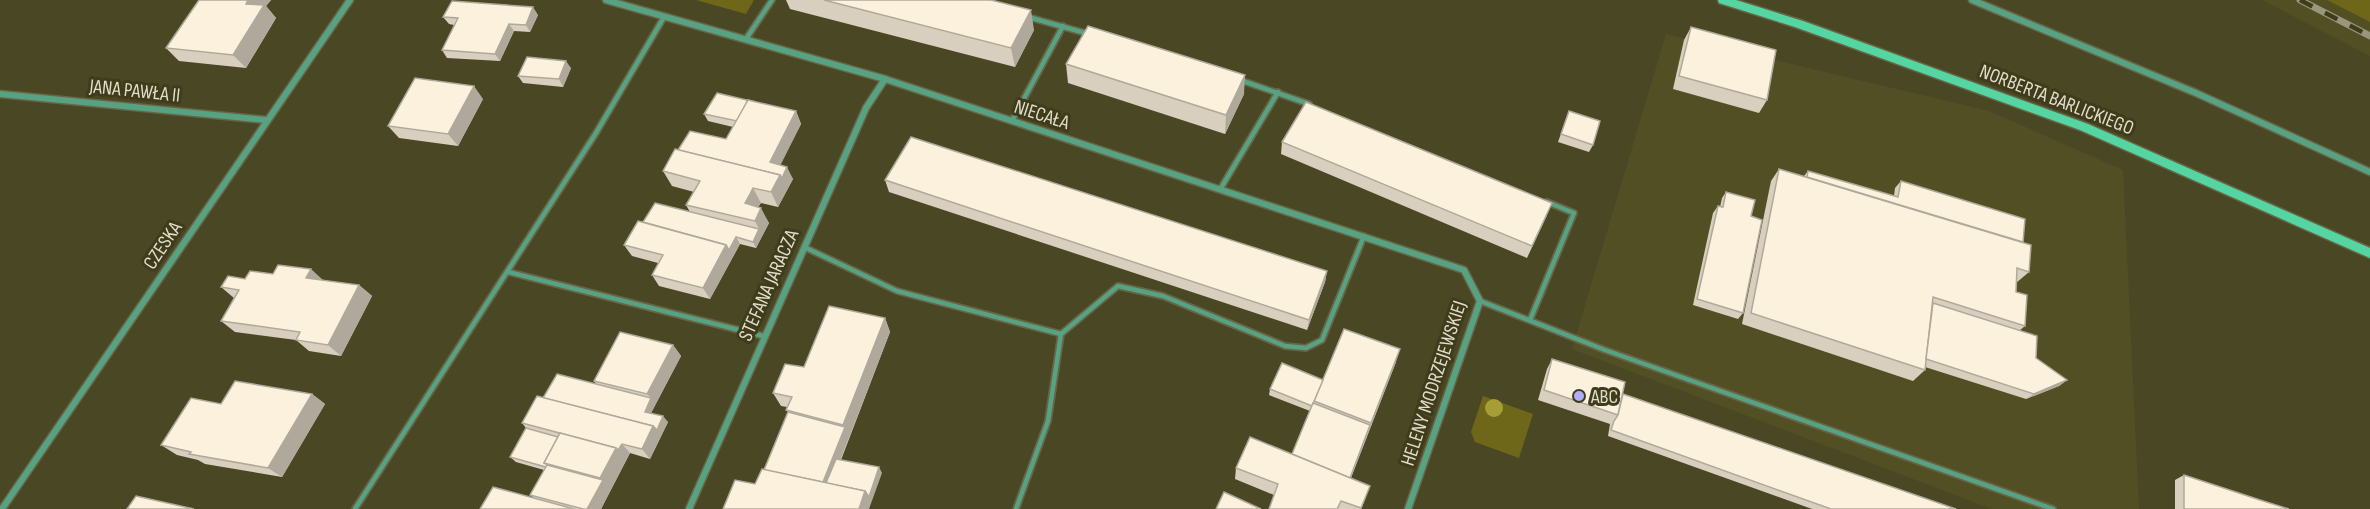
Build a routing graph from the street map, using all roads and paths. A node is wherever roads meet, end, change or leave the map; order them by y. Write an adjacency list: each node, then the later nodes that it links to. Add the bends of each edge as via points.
1 (350, 0): 16 (street, CZESKA)
2 (606, 0): 7 (street, NIECAŁA)
3 (772, 0): 10 (lane)
4 (1724, 0): 23 (street, NORBERTA BARLICKIEGO, via 2084,127)
5 (1972, 0): 18 (street, via 2196,93)
6 (1019, 14): 8 (lane)
7 (664, 17): 10 (street, NIECAŁA); 25 (lane)
8 (1063, 26): 9 (lane); 17 (lane)
9 (1097, 36)
10 (746, 39): 12 (street, NIECAŁA)
11 (1233, 78): 13 (lane)
12 (885, 79): 17 (street, NIECAŁA); 22 (street, STEFANA JARACZA, via 866,108)
13 (1278, 92): 15 (lane); 19 (lane)
14 (0, 94): 16 (street, JANA PAWŁA II)
15 (1311, 105)
16 (266, 120): 30 (street, CZESKA)
17 (1012, 121): 19 (street, NIECAŁA)
18 (2370, 172)
19 (1221, 188): 21 (street, NIECAŁA)
20 (1541, 200): 27 (lane, via 1574,213)
21 (1364, 236): 24 (street, NIECAŁA); 28 (lane, via 1322,340 1306,348 1285,346 1163,296 1118,286)
22 (803, 247): 28 (lane, via 897,291); 29 (street, STEFANA JARACZA)
23 (2370, 253)
24 (1464, 270): 26 (street, HELENY MODRZEJEWSKIEJ)
25 (508, 272): 29 (lane); 31 (lane)
26 (1480, 301): 27 (lane); 34 (street, HELENY MODRZEJEWSKIEJ)
27 (1530, 320): 35 (lane)
28 (1061, 334): 33 (lane, via 1048,421)
29 (763, 336): 32 (street, STEFANA JARACZA)
30 (2, 509)
31 (355, 509)
32 (690, 509)
33 (1016, 509)
34 (1408, 509)
35 (2053, 509)

